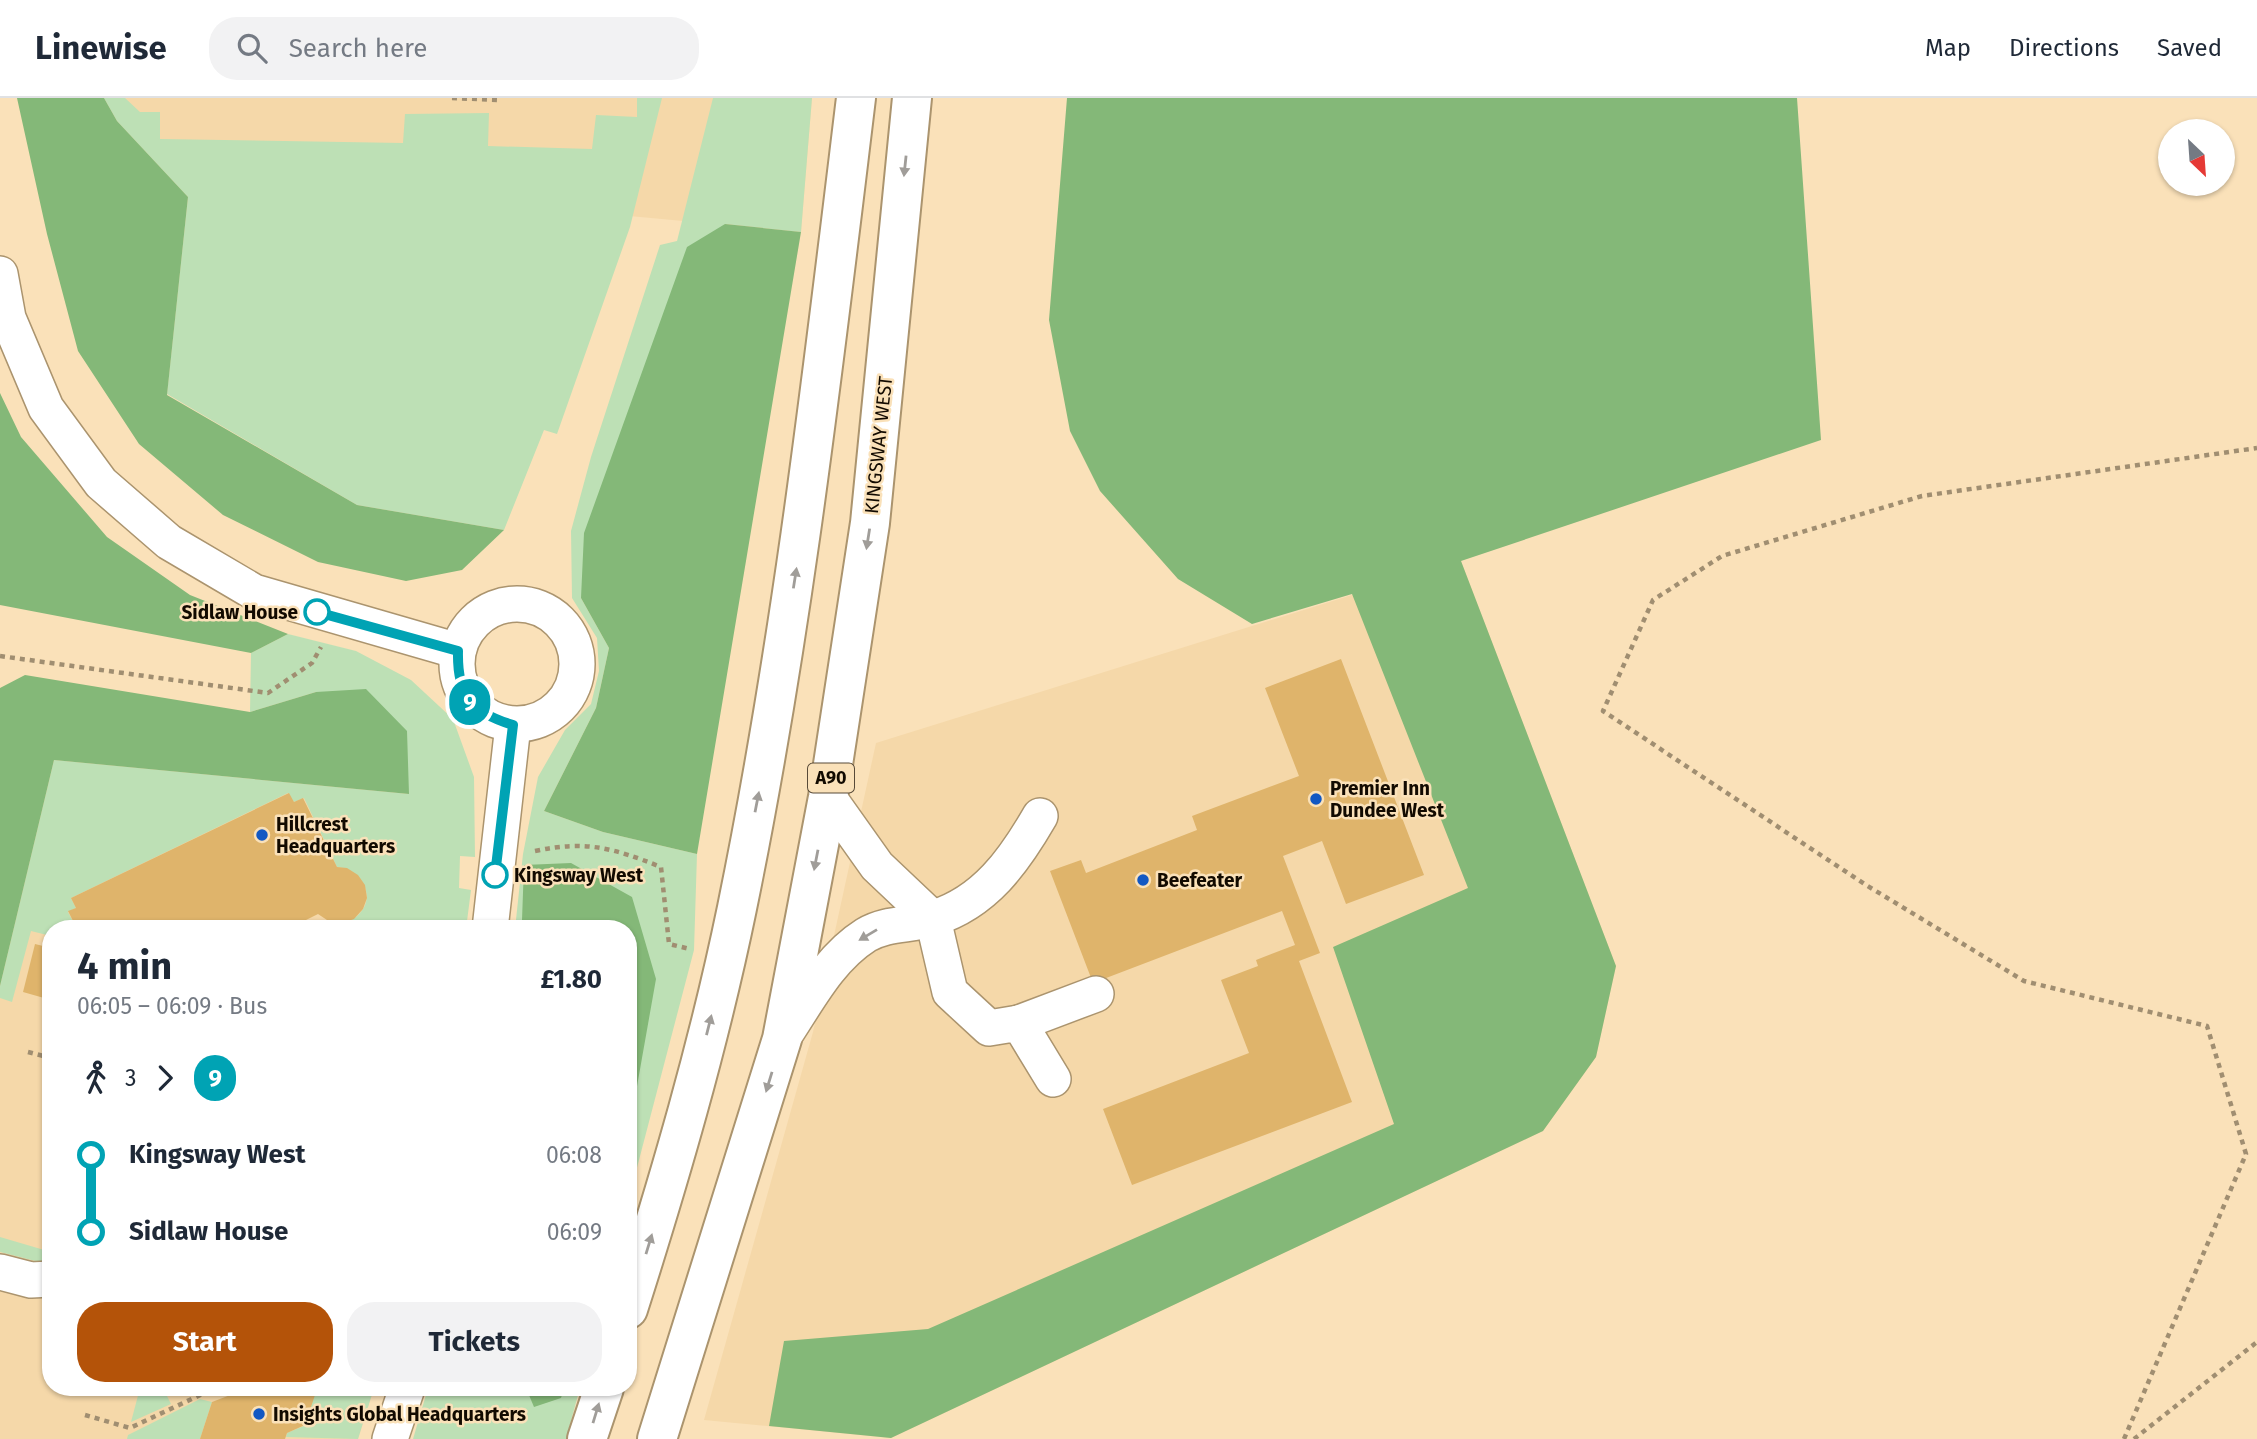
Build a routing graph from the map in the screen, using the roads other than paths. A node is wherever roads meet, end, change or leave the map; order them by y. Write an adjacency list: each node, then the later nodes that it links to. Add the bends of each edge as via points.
1 (856, 98): 16 (highway, one-way to 1, via 680,1144 737,910 803,530)
2 (912, 98): 6 (highway, KINGSWAY WEST / A90, one-way to 6, via 870,523)
3 (0, 274): 4 (street, via 8,318 46,408 101,483 169,542 254,592)
4 (458, 651): 5 (street, via 457,677 468,701 488,718); 5 (street, via 468,629 486,612 509,604 534,605 556,617 572,637 578,662 574,687 560,708 538,721)
5 (513, 725): 9 (street)
6 (828, 797): 8 (street, via 877,866); 12 (highway, KINGSWAY WEST / A90, one-way to 12)
7 (1040, 816): 8 (street, via 1016,858 973,900)
8 (933, 919): 11 (street, via 950,992 989,1028); 12 (street, one-way to 12, via 886,925 838,956)
9 (490, 920)
10 (1096, 994): 11 (street)
11 (1019, 1023): 13 (street)
12 (782, 1039): 21 (highway, KINGSWAY WEST / A90, one-way to 21)
13 (1053, 1079)
14 (0, 1272): 15 (street)
15 (42, 1279)
16 (637, 1280)
17 (404, 1396): 19 (street)
18 (601, 1396): 20 (highway, one-way to 18)
19 (390, 1439)
20 (587, 1439)
21 (657, 1439)

